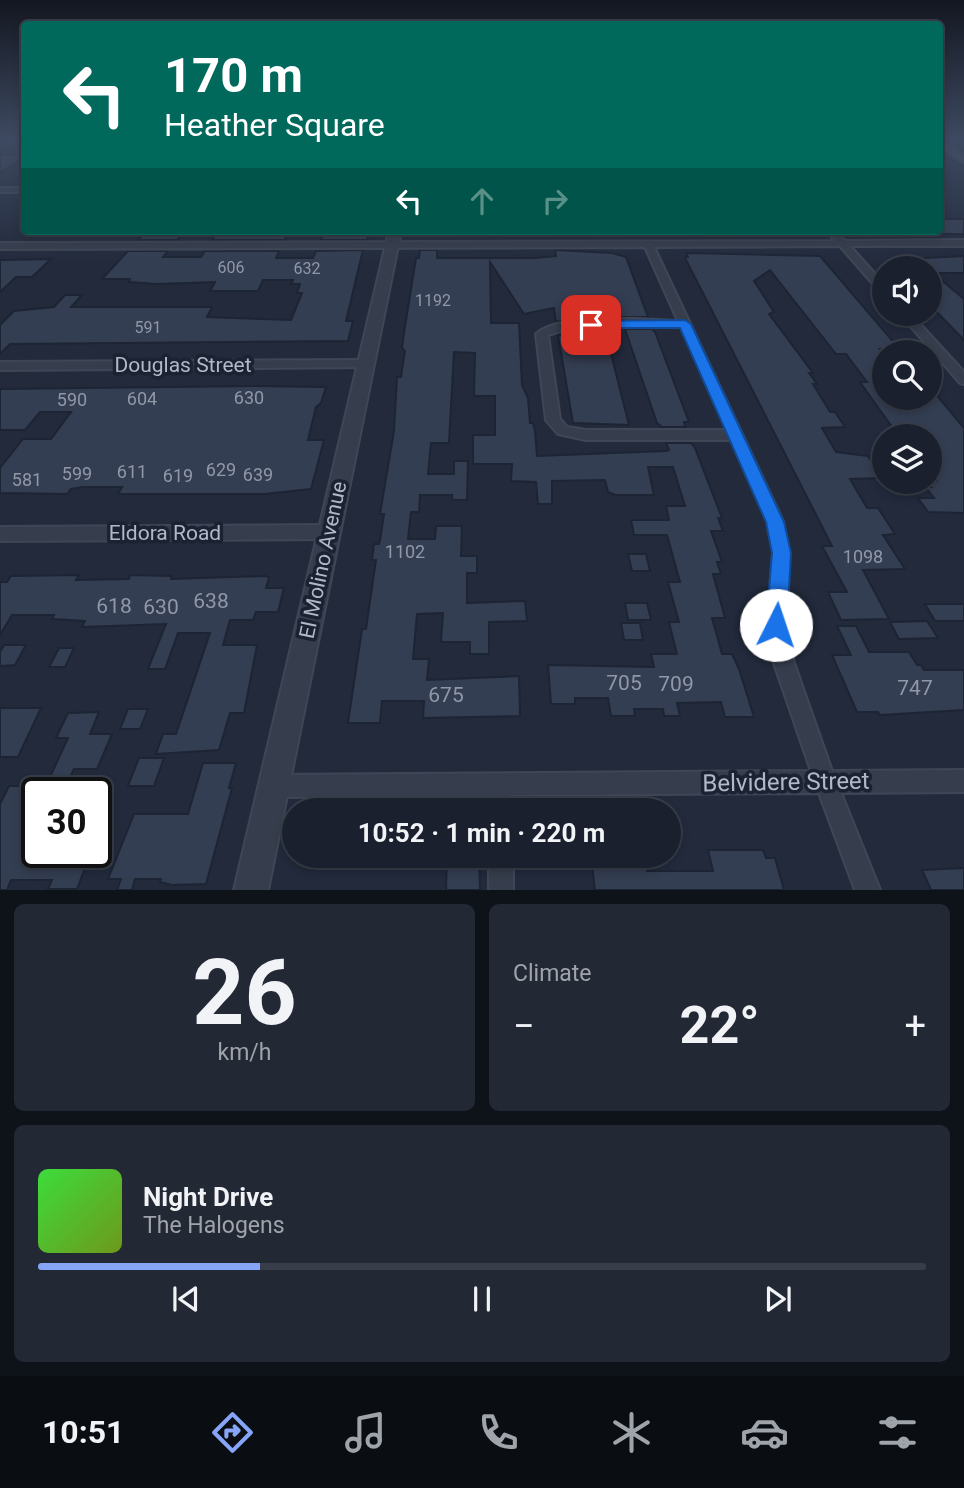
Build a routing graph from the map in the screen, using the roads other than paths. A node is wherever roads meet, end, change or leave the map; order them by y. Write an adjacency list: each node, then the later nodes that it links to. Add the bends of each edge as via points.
1 (0, 190): 2 (street)
2 (21, 190)
3 (835, 235): 5 (street)
4 (394, 238): 7 (street); 8 (street); 12 (street, El Molino Avenue)
5 (842, 243): 6 (street); 7 (street); 9 (street)
6 (964, 243)
7 (648, 244): 10 (street)
8 (0, 246)
9 (872, 277)
10 (685, 324): 15 (street); 15 (street, via 565,325 545,330 552,420 563,430 586,435)
11 (916, 326): 14 (street)
12 (366, 364): 13 (street, Douglas Street); 16 (street, El Molino Avenue)
13 (0, 366)
14 (964, 380)
15 (733, 435): 18 (street, via 775,522 781,553 776,625 784,663)
16 (330, 532): 17 (street, Eldora Road); 21 (street, El Molino Avenue)
17 (0, 534)
18 (826, 781): 19 (street, Belvidere Street); 20 (street, Belvidere Street); 26 (street)
19 (964, 781)
20 (499, 784): 21 (street, Belvidere Street); 22 (street)
21 (273, 786): 24 (street, El Molino Avenue)
22 (499, 798)
23 (500, 868): 25 (street)
24 (251, 890)
25 (501, 890)
26 (868, 890)

